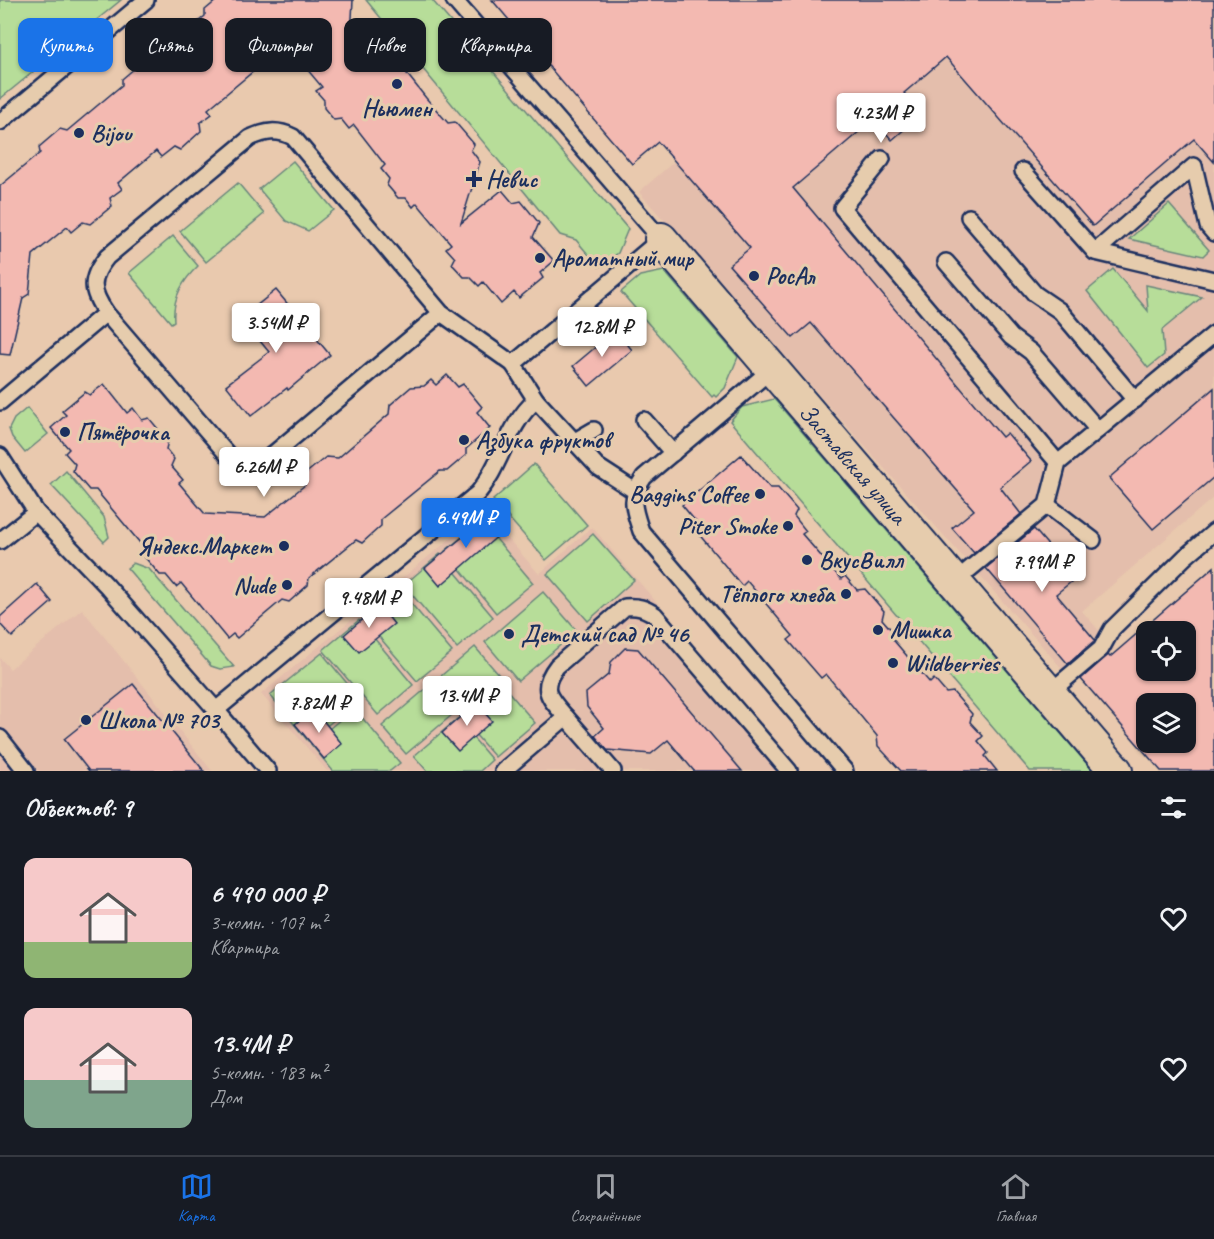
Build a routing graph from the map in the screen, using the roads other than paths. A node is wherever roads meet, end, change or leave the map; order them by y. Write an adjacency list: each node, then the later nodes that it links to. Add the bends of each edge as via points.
1 (146, 0): 3 (lane)
2 (454, 0): 8 (lane)
3 (0, 122)
4 (882, 159): 26 (lane, via 842,208)
5 (1023, 171): 9 (lane)
6 (969, 217): 18 (lane, via 1035,294 1060,311)
7 (1214, 233): 9 (lane, via 1208,226 1194,166)
8 (661, 238): 15 (lane); 16 (street, Заставская улица)
9 (1095, 252): 11 (lane)
10 (946, 262): 22 (lane)
11 (1214, 280)
12 (106, 313): 13 (lane, via 233,461 254,466 265,461); 13 (lane, via 96,298 94,282 107,257 250,138 265,131 281,131 293,137); 19 (lane)
13 (441, 313): 15 (lane)
14 (1214, 334): 18 (lane)
15 (513, 364): 17 (lane)
16 (772, 369): 24 (lane); 33 (street, Заставская улица)
17 (536, 400): 23 (lane); 35 (lane, via 518,418 478,493)
18 (1134, 400): 22 (lane)
19 (0, 402)
20 (644, 420): 24 (lane)
21 (594, 430): 23 (lane)
22 (1098, 430): 26 (lane)
23 (575, 441): 27 (lane, via 598,467)
24 (673, 453): 27 (lane, via 644,477)
25 (0, 456): 29 (lane)
26 (1058, 463): 28 (lane)
27 (635, 491): 43 (lane, via 634,510 641,531)
28 (1047, 505): 31 (lane); 33 (lane)
29 (36, 512): 32 (lane); 35 (lane)
30 (1214, 532): 34 (lane, via 1112,629 1101,648)
31 (1093, 540)
32 (0, 541)
33 (954, 582): 34 (street, Заставская улица)
34 (1049, 693): 44 (street, Заставская улица)
35 (216, 710): 39 (lane)
36 (566, 717): 40 (lane); 41 (lane); 42 (lane, via 549,698 549,676 625,607 636,606 655,615)
37 (0, 738): 38 (lane)
38 (26, 771)
39 (268, 771)
40 (503, 771)
41 (613, 771)
42 (789, 771)
43 (845, 771)
44 (1116, 771)

